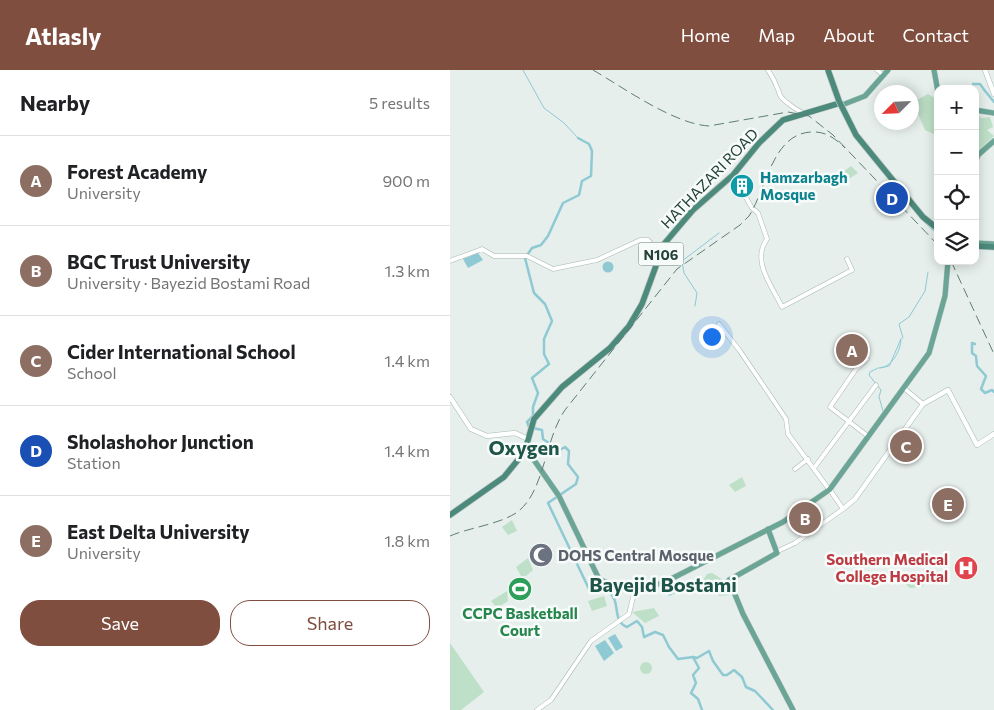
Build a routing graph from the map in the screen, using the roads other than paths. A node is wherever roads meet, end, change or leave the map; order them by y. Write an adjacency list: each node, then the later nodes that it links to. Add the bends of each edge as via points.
1 (768, 70): 11 (street, via 778,84 780,96 797,112)
2 (829, 70): 9 (highway); 17 (highway, bridge, via 839,101 856,135 923,217)
3 (877, 70): 6 (street)
4 (935, 70): 7 (main road)
5 (986, 70): 8 (main road)
6 (885, 71): 9 (main road, via 865,96)
7 (937, 85)
8 (994, 92)
9 (841, 104): 11 (highway, HATHAZARI ROAD / N106); 15 (highway, HATHAZARI ROAD / N106, via 786,120 759,144); 16 (highway, via 859,138 913,205)
10 (979, 111): 12 (main road)
11 (805, 113): 15 (highway, HATHAZARI ROAD / N106, via 781,122)
12 (994, 113)
13 (994, 140): 14 (main road)
14 (979, 157)
15 (733, 175): 18 (highway, HATHAZARI ROAD / N106, via 696,207); 21 (street, via 758,213 764,229 767,239 761,248 760,262 782,307 852,270); 35 (highway, HATHAZARI ROAD / N106, via 702,202 666,242 644,304 633,321 610,350 562,388 537,418)
16 (934, 225)
17 (934, 226)
18 (664, 244): 22 (street, via 656,250 648,240 640,240 596,260 554,269 526,256 494,256 482,249); 35 (highway, HATHAZARI ROAD / N106, via 642,304 629,326 610,348 559,390 532,422)
19 (979, 245): 20 (highway)
20 (994, 247)
21 (847, 260)
22 (450, 261)
23 (946, 265): 26 (main road, via 944,297)
24 (946, 265): 26 (main road)
25 (719, 324): 36 (street, via 786,419 788,434)
26 (934, 334): 29 (main road, via 929,353); 34 (main road, via 927,354)
27 (867, 358): 32 (street, via 854,370 830,407)
28 (876, 385): 32 (street)
29 (905, 389): 31 (street); 34 (main road)
30 (450, 398): 35 (main road, via 469,429 487,437 516,434)
31 (923, 404): 33 (main road, via 948,390 976,445); 40 (main road, via 855,498)
32 (848, 422): 34 (street); 38 (street)
33 (994, 434)
34 (868, 436): 39 (main road)
35 (527, 446): 41 (highway, N106, via 504,477); 44 (main road, via 559,495 600,578)
36 (808, 459): 37 (street); 38 (street)
37 (795, 468)
38 (814, 468): 39 (street)
39 (829, 489): 40 (street); 42 (main road, via 790,518)
40 (843, 509): 43 (street, via 795,543)
41 (450, 515)
42 (767, 529): 43 (main road); 44 (main road, via 658,584)
43 (777, 550): 46 (main road, via 729,580)
44 (636, 585): 45 (street, via 632,610 591,641 550,700)
45 (537, 710)
46 (792, 710)

